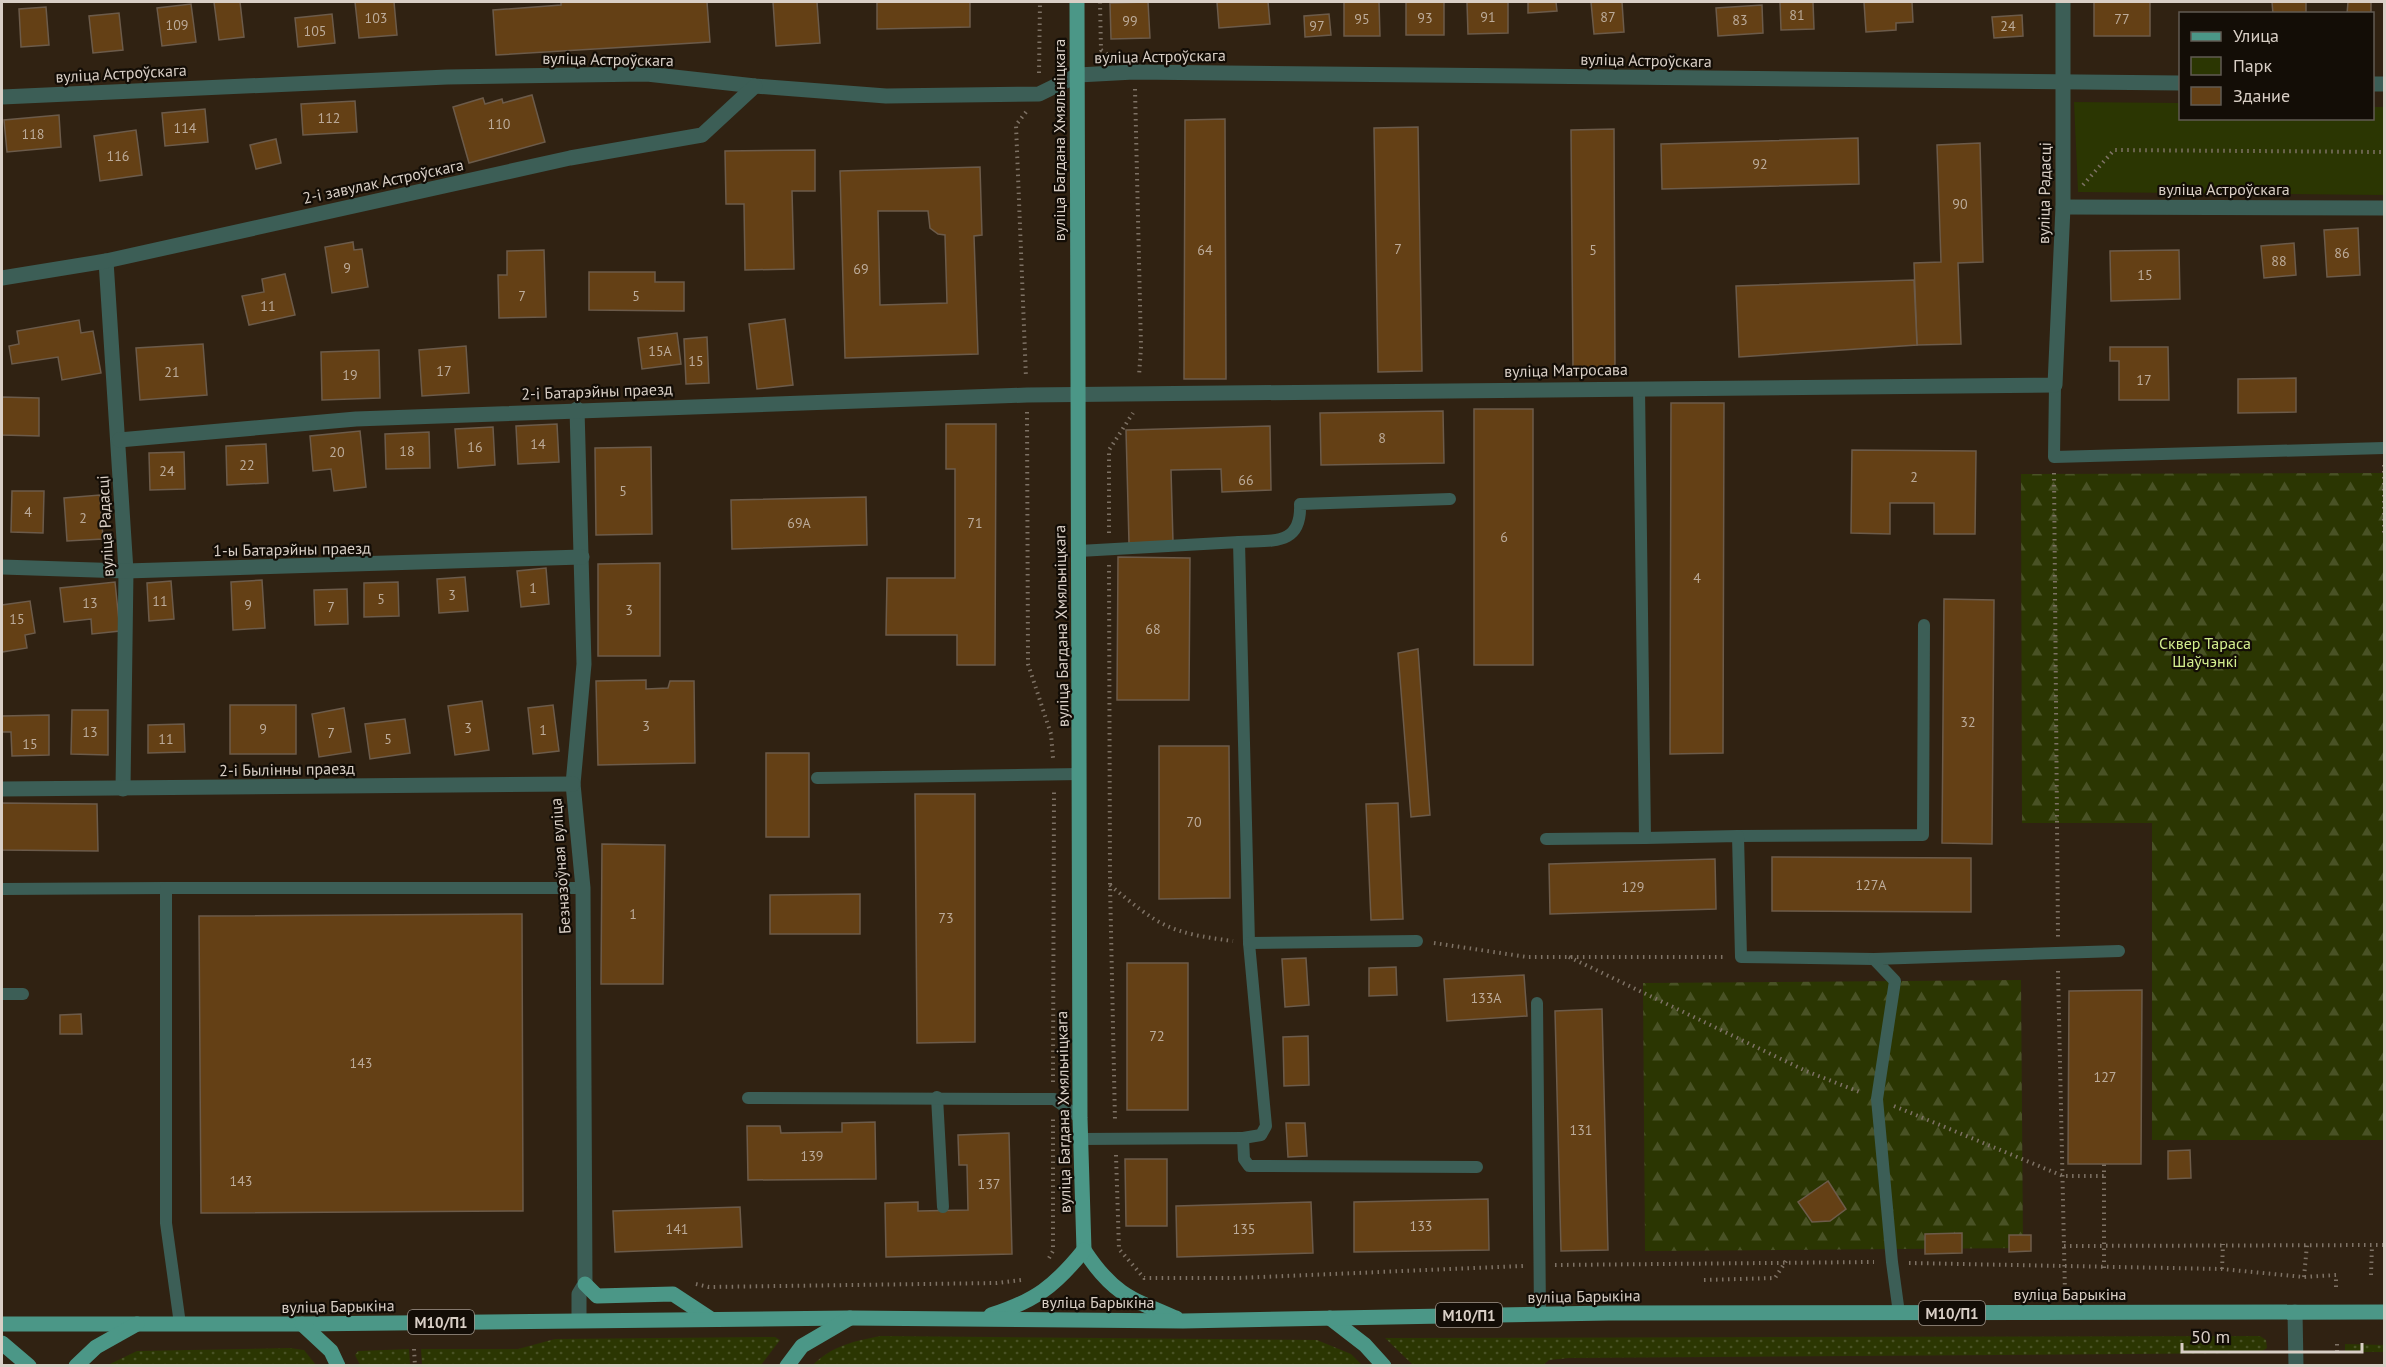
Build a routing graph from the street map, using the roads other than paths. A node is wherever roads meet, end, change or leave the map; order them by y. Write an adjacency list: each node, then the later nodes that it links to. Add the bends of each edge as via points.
1 (1077, 2): 3 (main road, вуліца Багдана Хмяльніцкага)
2 (2063, 2): 4 (street, вуліца Радасці)
3 (1078, 75): 4 (street, вуліца Астроўскага, via 1134,72); 6 (street, вуліца Астроўскага, via 1039,94 886,96); 14 (main road, вуліца Багдана Хмяльніцкага)
4 (2062, 82): 5 (street, вуліца Астроўскага); 8 (street, вуліца Радасці)
5 (2179, 83)
6 (755, 86): 7 (street, вуліца Астроўскага, via 647,74 447,77); 10 (street, 2-і завулак Астроўскага, via 702,135 570,158)
7 (2, 97)
8 (2063, 207): 9 (street, вуліца Астроўскага); 12 (street, вуліца Радасці)
9 (2385, 208)
10 (106, 261): 11 (street, 2-і завулак Астроўскага); 16 (street, вуліца Радасці)
11 (2, 278)
12 (2055, 384): 13 (street, вуліца Матросава); 17 (lane, via 2054,457)
13 (1639, 388): 14 (street, вуліца Матросава); 31 (lane)
14 (1077, 395): 15 (street, 2-і Батарэйны праезд); 20 (main road, вуліца Багдана Хмяльніцкага)
15 (577, 410): 16 (street, 2-і Батарэйны праезд, via 356,419); 21 (street, Безназоўная вуліца)
16 (119, 440): 23 (street, вуліца Радасці)
17 (2384, 448)
18 (1450, 499): 19 (lane, via 1300,504 1295,531 1286,539)
19 (1239, 542): 20 (lane); 37 (lane)
20 (1079, 551): 25 (main road, вуліца Багдана Хмяльніцкага)
21 (582, 557): 23 (street, 1-ы Батарэйны праезд); 27 (street, Безназоўная вуліца, via 584,664)
22 (2, 567): 23 (street, 1-ы Батарэйны праезд)
23 (126, 571): 29 (street, вуліца Радасці)
24 (1924, 625): 30 (lane, via 1923,835)
25 (1080, 774): 26 (lane); 45 (main road, вуліца Багдана Хмяльніцкага)
26 (817, 778)
27 (573, 784): 29 (street, 2-і Былінны праезд); 34 (street, Безназоўная вуліца)
28 (2, 789): 29 (street, 2-і Былінны праезд)
29 (123, 789)
30 (1738, 836): 31 (lane); 39 (lane, via 1741,957)
31 (1645, 838): 32 (lane)
32 (1546, 839)
33 (166, 888): 34 (lane); 35 (lane); 64 (lane, via 166,1223)
34 (583, 888): 51 (street, Безназоўная вуліца)
35 (2, 889)
36 (1417, 941): 37 (lane)
37 (1249, 943): 46 (lane, via 1266,1126 1261,1135)
38 (2119, 951): 39 (lane)
39 (1874, 959): 54 (lane, via 1895,981 1877,1099)
40 (2, 994): 41 (lane)
41 (23, 994)
42 (1537, 1003): 55 (lane)
43 (937, 1097): 44 (lane); 45 (lane, via 1053,1099); 49 (lane)
44 (747, 1098)
45 (1080, 1118): 47 (main road, вуліца Багдана Хмяльніцкага)
46 (1243, 1138): 47 (lane); 48 (lane, via 1244,1159 1249,1166)
47 (1080, 1139): 50 (main road, вуліца Багдана Хмяльніцкага)
48 (1477, 1167)
49 (943, 1207)
50 (1084, 1250): 60 (main road, via 1061,1279 1046,1290 1021,1305); 61 (main road, via 1101,1276 1119,1292)
51 (585, 1284): 58 (main road, via 597,1296 673,1294); 59 (street, Безназоўная вуліца, via 579,1294)
52 (2295, 1312): 53 (main road, вуліца Барыкіна / М10/П1); 54 (main road, вуліца Барыкіна / М10/П1); 72 (street)
53 (2385, 1312)
54 (1899, 1313): 55 (main road, вуліца Барыкіна / М10/П1)
55 (1540, 1314): 57 (main road, вуліца Барыкіна / М10/П1)
56 (850, 1318): 58 (main road, вуліца Барыкіна / М10/П1); 60 (main road, вуліца Барыкіна / М10/П1); 70 (main road, via 802,1346)
57 (1330, 1318): 61 (main road, вуліца Барыкіна / М10/П1); 71 (main road)
58 (711, 1319): 59 (main road, вуліца Барыкіна / М10/П1)
59 (579, 1320): 65 (main road, вуліца Барыкіна / М10/П1)
60 (977, 1320): 61 (main road, вуліца Барыкіна / М10/П1)
61 (1183, 1321)
62 (140, 1323): 63 (main road, вуліца Барыкіна); 64 (main road, вуліца Барыкіна / М10/П1); 68 (main road, via 96,1347)
63 (2, 1324)
64 (180, 1324): 65 (main road, вуліца Барыкіна / М10/П1)
65 (302, 1324): 69 (main road, via 332,1351)
66 (2, 1343): 67 (main road)
67 (29, 1365)
68 (76, 1365)
69 (338, 1365)
70 (787, 1365)
71 (1384, 1365)
72 (2296, 1365)

